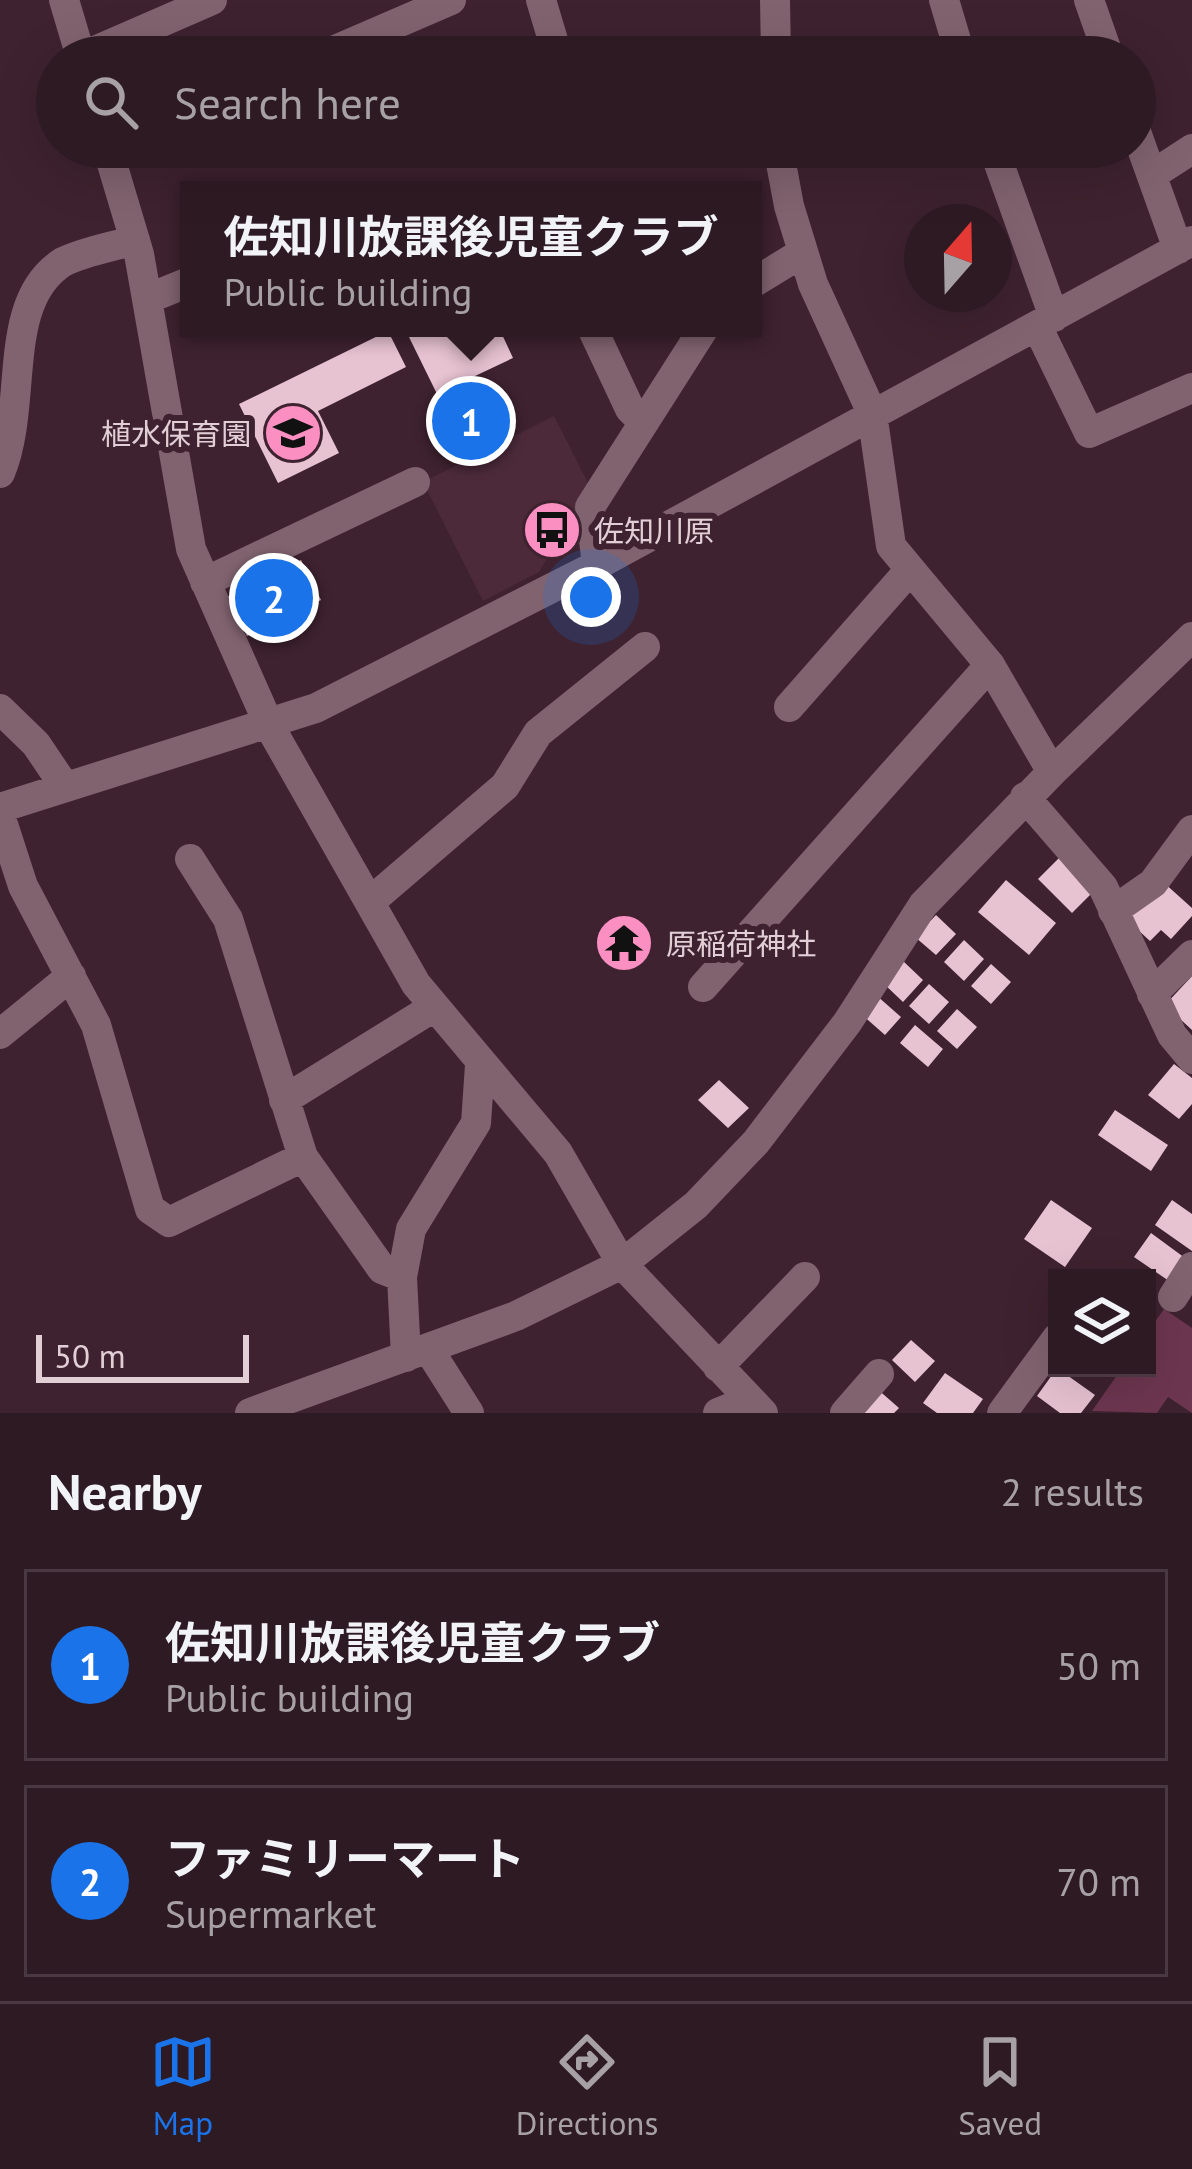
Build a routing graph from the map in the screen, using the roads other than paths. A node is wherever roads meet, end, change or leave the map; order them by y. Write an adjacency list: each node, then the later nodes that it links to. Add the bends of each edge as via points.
1 (64, 0): 8 (street)
2 (212, 0): 9 (street)
3 (451, 0): 10 (street)
4 (541, 0): 11 (street)
5 (775, 0): 12 (street)
6 (944, 0): 13 (street)
7 (1089, 0): 14 (street)
8 (75, 36)
9 (129, 36)
10 (368, 36)
11 (552, 36)
12 (776, 36)
13 (955, 36)
14 (1102, 36)
15 (1192, 149): 20 (street)
16 (114, 168): 21 (street)
17 (783, 168): 23 (street)
18 (999, 168): 27 (street)
19 (1149, 168): 20 (street)
20 (1152, 175): 22 (street)
21 (135, 240): 26 (street); 33 (street, via 60,262 31,285 5,338 13,417)
22 (1185, 245): 27 (street)
23 (802, 253): 24 (street); 31 (street)
24 (762, 277)
25 (180, 286): 26 (street)
26 (147, 299): 37 (street, via 191,549)
27 (1046, 322): 30 (street, via 1090,433); 31 (street)
28 (596, 337): 32 (street)
29 (698, 337): 32 (street)
30 (1192, 388)
31 (872, 413): 35 (street); 36 (street, via 891,546)
32 (640, 420): 35 (street, via 590,507)
33 (0, 473)
34 (416, 482): 37 (street)
35 (596, 565): 43 (street)
36 (908, 572): 40 (street); 41 (street)
37 (206, 582): 43 (street)
38 (1192, 637): 44 (street)
39 (644, 647): 50 (street, via 538,734 505,786)
40 (990, 665): 44 (street); 54 (street)
41 (788, 707)
42 (0, 709): 45 (street)
43 (270, 727): 45 (street); 50 (street)
44 (1052, 772): 46 (street)
45 (63, 784): 47 (street)
46 (1025, 797): 51 (street, via 1103,887); 62 (street, via 923,905 756,1142 696,1205)
47 (0, 811): 53 (street, via 22,886)
48 (1192, 830): 51 (street, via 1153,883)
49 (190, 859): 60 (street, via 228,919)
50 (370, 901): 56 (street)
51 (1113, 911): 55 (street)
52 (1192, 955): 55 (street)
53 (71, 976): 57 (street); 61 (street, via 96,1025 150,1209 169,1222)
54 (703, 987)
55 (1152, 994): 58 (street)
56 (434, 1007): 59 (street); 60 (street)
57 (0, 1034)
58 (1192, 1059)
59 (480, 1065): 62 (street, via 558,1153); 64 (street, via 476,1123 411,1229)
60 (284, 1100): 61 (street)
61 (303, 1157): 64 (street, via 382,1269)
62 (622, 1264): 68 (street); 69 (street)
63 (1192, 1267): 66 (street)
64 (402, 1277): 68 (street)
65 (805, 1277): 69 (street)
66 (1173, 1297)
67 (1048, 1350): 76 (street)
68 (418, 1353): 72 (street); 73 (street)
69 (718, 1367): 71 (street)
70 (879, 1374): 75 (street)
71 (756, 1407): 74 (street)
72 (250, 1413)
73 (469, 1413)
74 (718, 1413)
75 (845, 1413)
76 (1002, 1413)

